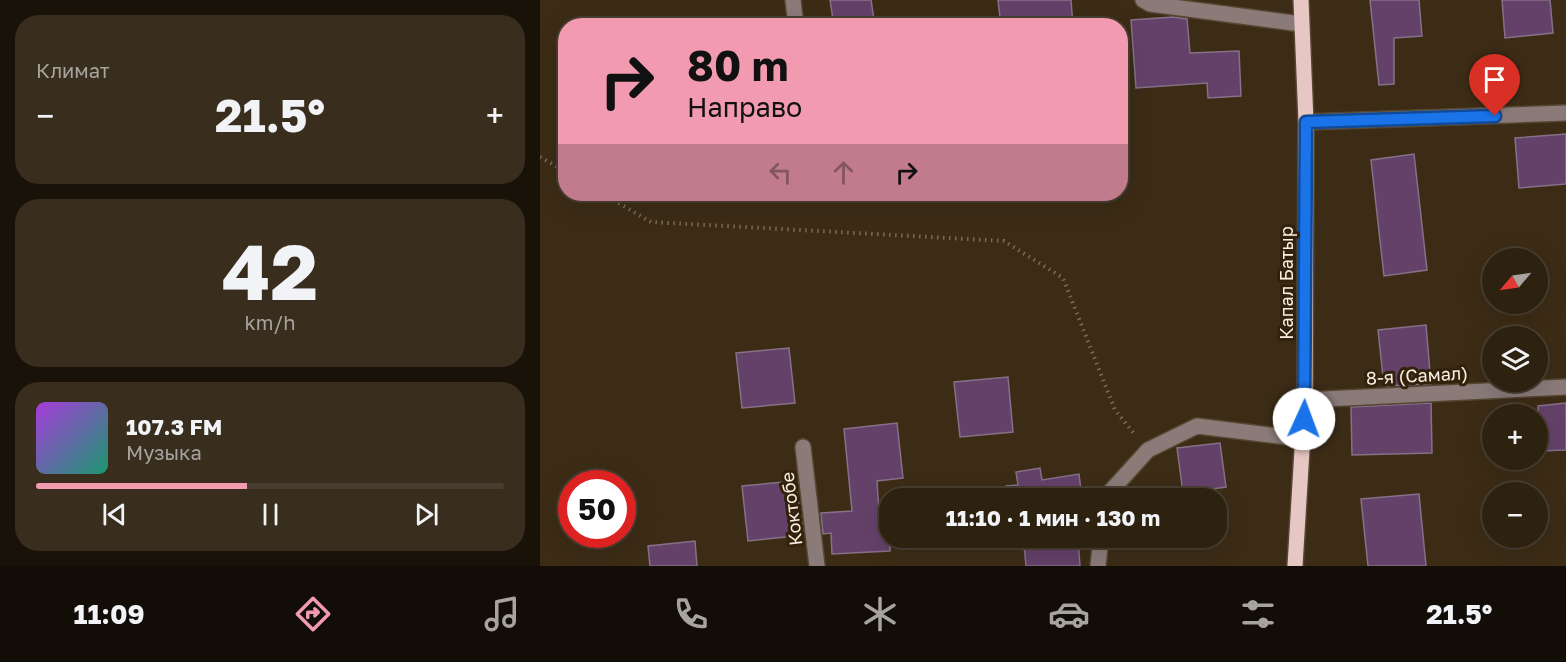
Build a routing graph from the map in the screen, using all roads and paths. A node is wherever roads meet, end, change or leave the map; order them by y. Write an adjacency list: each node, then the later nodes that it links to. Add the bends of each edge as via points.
1 (793, 0): 4 (street)
2 (1143, 0): 5 (street)
3 (1301, 0): 5 (main road, Капал Батыр)
4 (795, 18)
5 (1301, 24): 7 (main road, Капал Батыр)
6 (1566, 113): 7 (street)
7 (1306, 122): 12 (main road, Капал Батыр)
8 (540, 157): 9 (path)
9 (558, 167)
10 (615, 201): 15 (path, via 651,222 1005,241 1063,278 1115,410)
11 (1566, 387): 12 (street, 8-я (Самал))
12 (1305, 400): 13 (main road, Капал Батыр)
13 (1303, 439): 15 (street, via 1197,426); 20 (main road, Капал Батыр)
14 (803, 447): 18 (street, Коктобе)
15 (1148, 450): 16 (street)
16 (1114, 488)
17 (1100, 548): 19 (street)
18 (817, 566)
19 (1098, 566)
20 (1295, 566)

